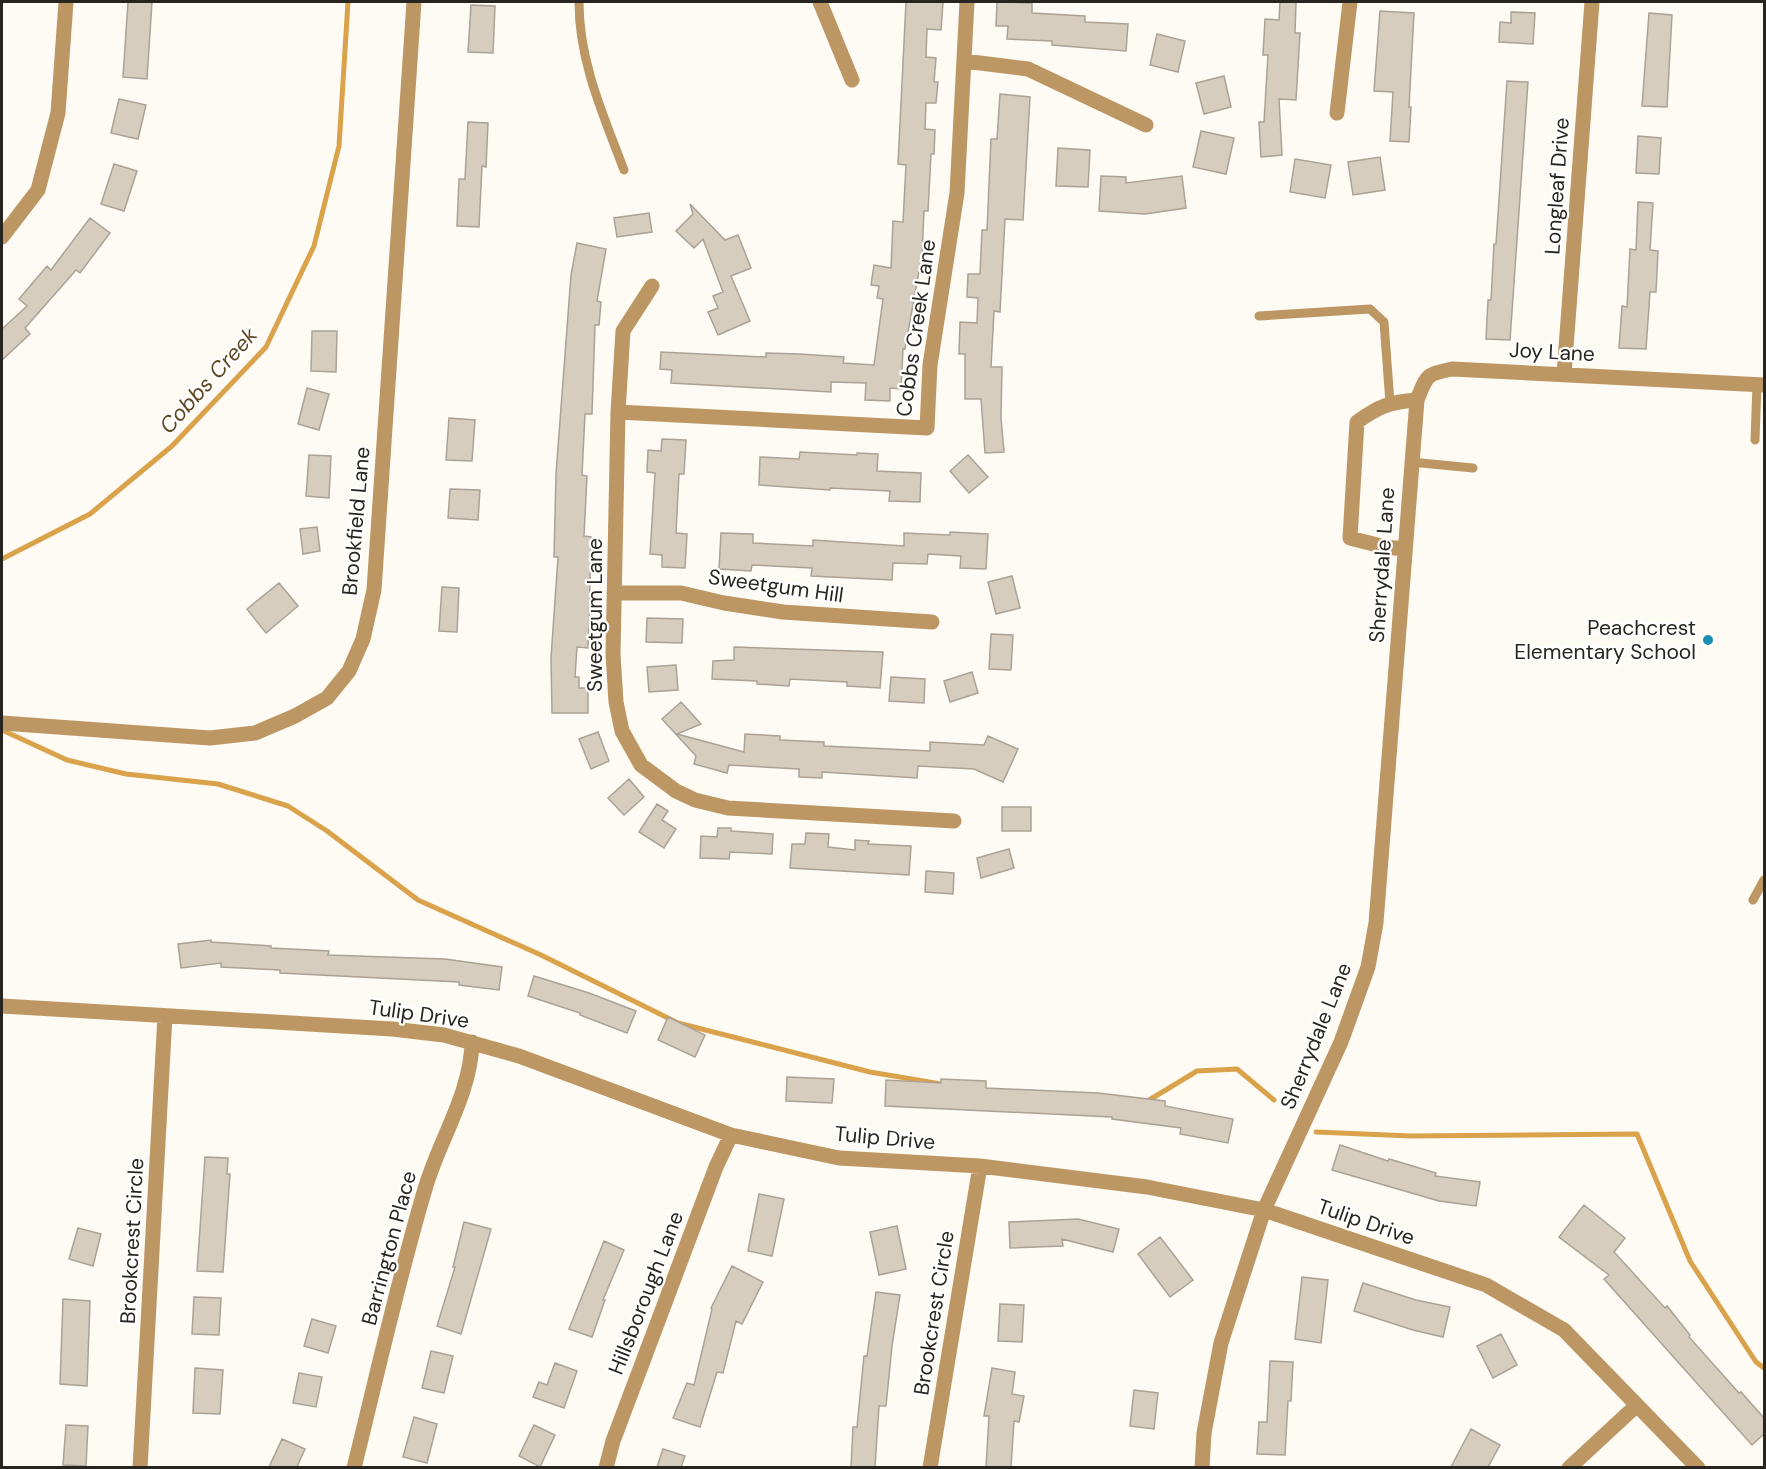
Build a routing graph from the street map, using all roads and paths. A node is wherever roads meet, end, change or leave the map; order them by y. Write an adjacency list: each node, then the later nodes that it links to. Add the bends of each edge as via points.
1 (66, 2): 13 (street, via 58,113 38,190)
2 (414, 2): 27 (street, Brookfield Lane, via 374,590 363,639 349,671 327,698 255,733 210,738)
3 (579, 2): 12 (lane, via 585,64)
4 (820, 2): 9 (street)
5 (967, 2): 8 (street, Cobbs Creek Lane)
6 (1350, 2): 10 (street)
7 (1592, 2): 16 (street, Longleaf Drive)
8 (964, 61): 11 (street, via 1028,69); 20 (street, Cobbs Creek Lane, via 957,193 935,332 927,428)
9 (852, 80)
10 (1337, 113)
11 (1146, 125)
12 (624, 170)
13 (2, 237)
14 (652, 286): 20 (street, Sweetgum Lane, via 623,331)
15 (1259, 316): 19 (lane, via 1370,309 1384,322)
16 (1564, 374): 17 (street, Joy Lane); 18 (street, Joy Lane, via 1452,369 1434,372 1427,376)
17 (1761, 385): 21 (lane)
18 (1417, 400): 19 (street); 22 (street, Joy Lane)
19 (1390, 403): 24 (street, via 1357,422 1350,538)
20 (618, 412): 25 (street, Sweetgum Lane)
21 (1755, 440)
22 (1411, 462): 23 (lane); 24 (street, Sherrydale Lane)
23 (1473, 468)
24 (1405, 549): 36 (street, Sherrydale Lane, via 1376,923 1368,968 1341,1042)
25 (614, 593): 26 (street, Sweetgum Hill, via 681,593 783,612); 28 (street, Sweetgum Lane, via 613,654 622,731 641,765 676,791 728,808)
26 (932, 622)
27 (2, 723)
28 (954, 821)
29 (1764, 880): 30 (lane)
30 (1753, 900)
31 (2, 1006): 32 (street, Tulip Drive)
32 (165, 1016): 33 (street, Tulip Drive, via 392,1029); 38 (street, Brookcrest Circle)
33 (472, 1042): 34 (street, Tulip Drive); 39 (street, Barrington Place, via 472,1059 455,1113 425,1187)
34 (731, 1135): 35 (street, Tulip Drive, via 838,1158); 40 (street, Hillsborough Lane)
35 (980, 1166): 36 (street, Tulip Drive, via 1147,1187); 41 (street, Brookcrest Circle)
36 (1264, 1210): 37 (street, Tulip Drive, via 1486,1285 1564,1330); 42 (street, Sherrydale Lane, via 1221,1343 1204,1433)
37 (1637, 1405): 43 (street); 44 (street, Tulip Drive)
38 (140, 1467)
39 (354, 1467)
40 (606, 1467)
41 (930, 1467)
42 (1202, 1467)
43 (1569, 1467)
44 (1698, 1467)

